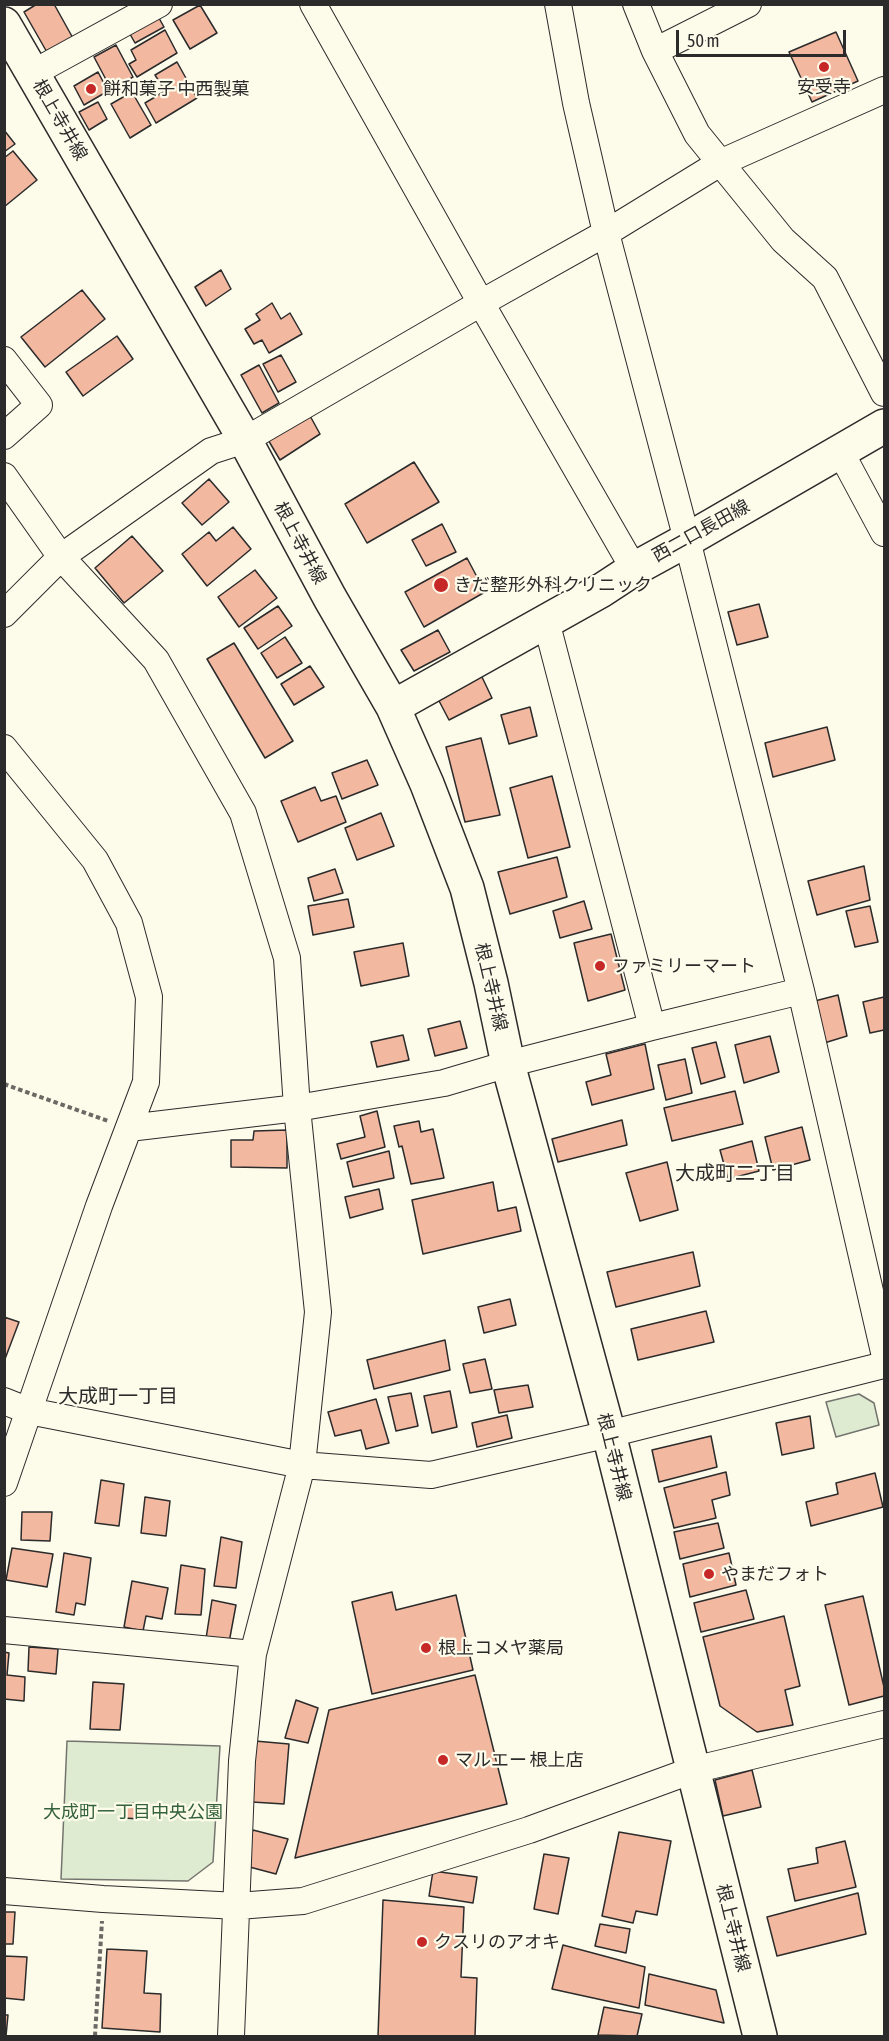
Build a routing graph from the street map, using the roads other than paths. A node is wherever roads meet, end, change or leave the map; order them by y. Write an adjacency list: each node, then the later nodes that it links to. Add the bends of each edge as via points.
1 (159, 4): 8 (street)
2 (313, 4): 12 (street)
3 (558, 4): 11 (street)
4 (636, 4): 7 (street)
5 (748, 4): 7 (street)
6 (4, 24): 8 (main road, 根上寺井線)
7 (654, 51): 10 (street, via 697,134)
8 (33, 73): 17 (main road, 根上寺井線)
9 (885, 90): 10 (street)
10 (720, 163): 11 (street); 14 (street, via 783,240 825,278)
11 (606, 233): 12 (street); 21 (street)
12 (481, 303): 17 (street); 23 (street)
13 (4, 360): 16 (street, via 39,405)
14 (885, 393)
15 (885, 426): 18 (main road, 西二口長田線)
16 (4, 436)
17 (244, 440): 22 (street, via 211,451); 26 (main road, 根上寺井線)
18 (840, 452): 20 (street); 21 (main road, 西二口長田線)
19 (4, 476): 22 (street)
20 (885, 533)
21 (687, 540): 23 (main road, 西二口長田線); 28 (street)
22 (62, 557): 24 (street); 31 (street, via 156,660 243,813 287,958)
23 (634, 568): 25 (main road, 西二口長田線)
24 (4, 614)
25 (546, 621): 26 (main road, 西二口長田線); 29 (street)
26 (393, 707): 30 (main road, 根上寺井線, via 467,888)
27 (4, 748): 32 (street, via 95,860 129,923 149,997 146,1082)
28 (801, 991): 29 (street); 33 (street)
29 (652, 1027): 30 (street)
30 (508, 1064): 31 (street, via 444,1083); 37 (main road, 根上寺井線)
31 (297, 1108): 32 (street); 38 (street, via 318,1312)
32 (129, 1128): 36 (street)
33 (885, 1352)
34 (885, 1365): 37 (street)
35 (4, 1401): 36 (street)
36 (29, 1411): 38 (street); 39 (street)
37 (609, 1434): 38 (street, via 431,1475); 43 (main road, 根上寺井線)
38 (302, 1465): 41 (street)
39 (4, 1483)
40 (4, 1630): 41 (street)
41 (253, 1654): 45 (street, via 242,1761)
42 (885, 1724): 43 (street)
43 (693, 1770): 45 (street, via 529,1830 303,1901); 47 (main road, 根上寺井線)
44 (4, 1892): 45 (street)
45 (238, 1906): 46 (street)
46 (231, 2037)
47 (760, 2037)

